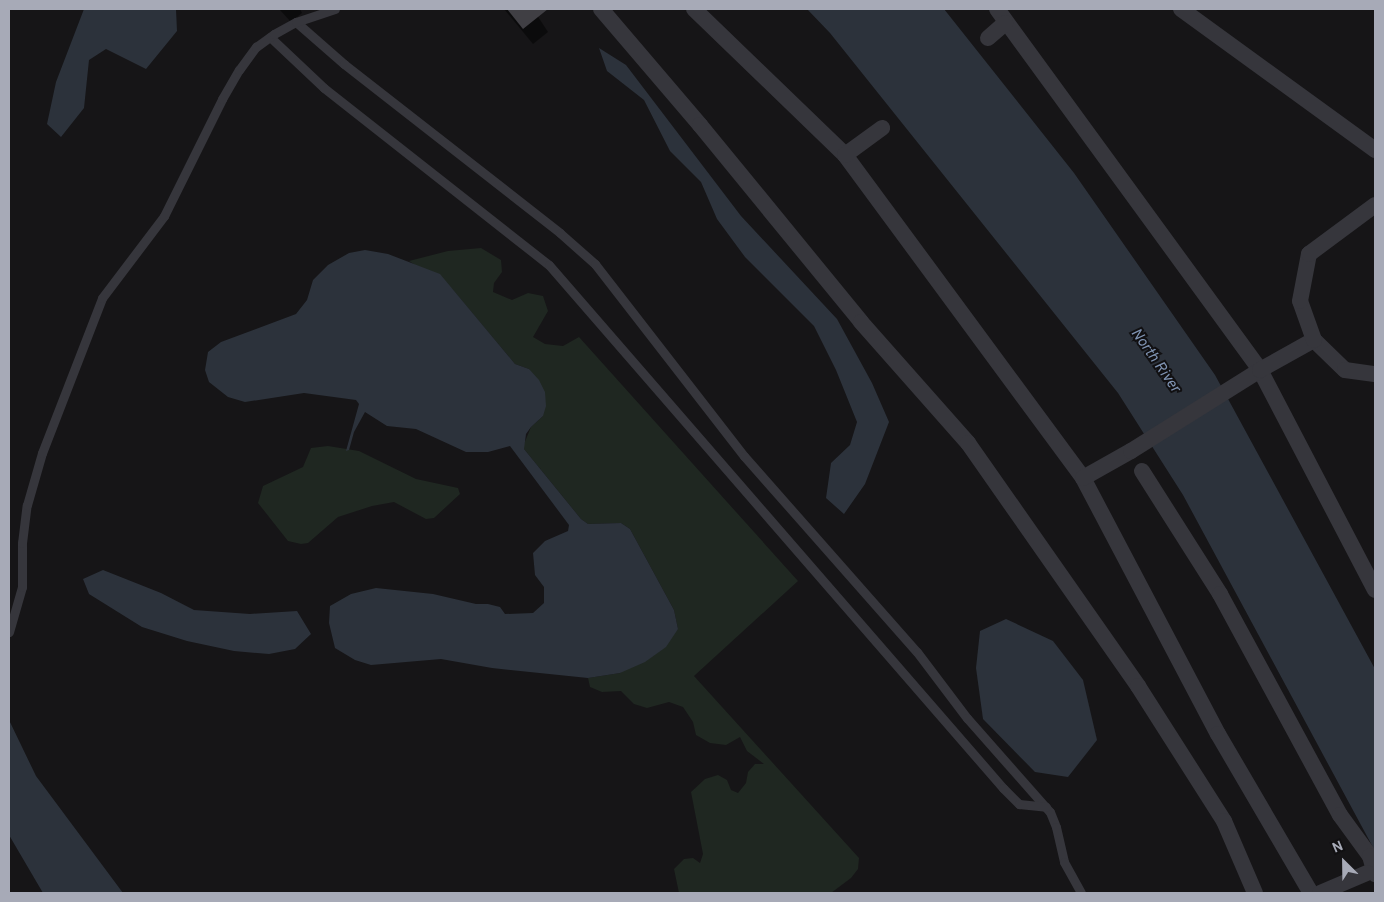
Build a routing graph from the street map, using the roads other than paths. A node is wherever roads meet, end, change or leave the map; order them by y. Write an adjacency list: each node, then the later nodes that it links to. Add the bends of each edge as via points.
1 (335, 9): 6 (lane)
2 (601, 9): 23 (street, via 861,322 968,443 1138,686 1224,822)
3 (694, 9): 11 (street)
4 (1181, 9): 10 (street)
5 (1001, 16): 8 (street); 14 (street)
6 (296, 22): 7 (lane); 20 (lane, via 344,64 596,264 744,456 917,652 967,718)
7 (270, 37): 19 (lane, via 256,47 239,70 164,216 102,298 42,453 27,505 22,543 22,587); 20 (lane, via 324,88 549,264 1003,788 1019,804)
8 (988, 38)
9 (882, 128): 11 (street)
10 (1375, 150)
11 (845, 155): 17 (street)
12 (1375, 205): 13 (street, via 1309,254 1300,301)
13 (1314, 340): 14 (street); 15 (street, via 1345,370)
14 (1260, 370): 17 (street); 18 (street)
15 (1375, 374)
16 (1142, 471): 21 (street, via 1220,594 1340,815 1370,856)
17 (1083, 478): 24 (street, via 1218,734)
18 (1375, 590)
19 (9, 632)
20 (1046, 808): 22 (lane, via 1056,827 1064,862)
21 (1371, 873): 25 (street)
22 (1081, 893)
23 (1255, 893)
24 (1311, 893)
25 (1320, 893)

